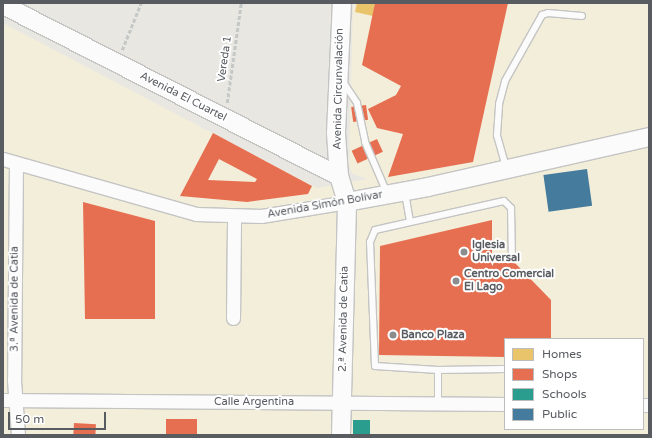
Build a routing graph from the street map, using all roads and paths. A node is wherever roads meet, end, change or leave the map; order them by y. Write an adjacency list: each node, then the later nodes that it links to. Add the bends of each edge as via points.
1 (141, 3): 6 (path)
2 (241, 3): 8 (path, Vereda 1)
3 (342, 3): 7 (main road, Avenida Circunvalación)
4 (3, 5): 6 (main road, Avenida El Cuartel)
5 (582, 16): 11 (lane, via 548,13 542,15 505,81 499,104 498,135)
6 (117, 63): 8 (main road, Avenida El Cuartel)
7 (338, 74): 12 (main road, Avenida Circunvalación, via 336,133); 13 (lane, via 357,103 364,142)
8 (225, 118): 12 (main road, Avenida El Cuartel)
9 (649, 137): 11 (main road, Avenida Simón Bolívar)
10 (9, 161): 15 (street, Avenida Simón Bolívar, via 170,208 196,214); 17 (street, 3.ª Avenida de Catia)
11 (506, 170): 13 (main road, Avenida Simón Bolívar)
12 (339, 176): 14 (main road)
13 (396, 193): 14 (main road, Avenida Simón Bolívar); 16 (lane)
14 (347, 202): 15 (street, Avenida Simón Bolívar, via 261,216); 24 (main road, 2.ª Avenida de Catia)
15 (234, 216): 19 (street)
16 (410, 221): 18 (lane, via 504,201 510,208); 21 (lane, via 375,230 372,235 374,362 379,367)
17 (9, 242): 23 (street, 3.ª Avenida de Catia)
18 (512, 259)
19 (233, 318)
20 (504, 369): 21 (lane)
21 (438, 370): 25 (lane)
22 (3, 400): 23 (street, Calle Argentina)
23 (16, 400): 24 (street, Calle Argentina); 27 (street, 3.ª Avenida de Catia)
24 (342, 403): 25 (street, Calle Argentina); 28 (main road, 2.ª Avenida de Catia)
25 (438, 404): 26 (street, Calle Argentina)
26 (504, 404)
27 (18, 435)
28 (341, 435)

